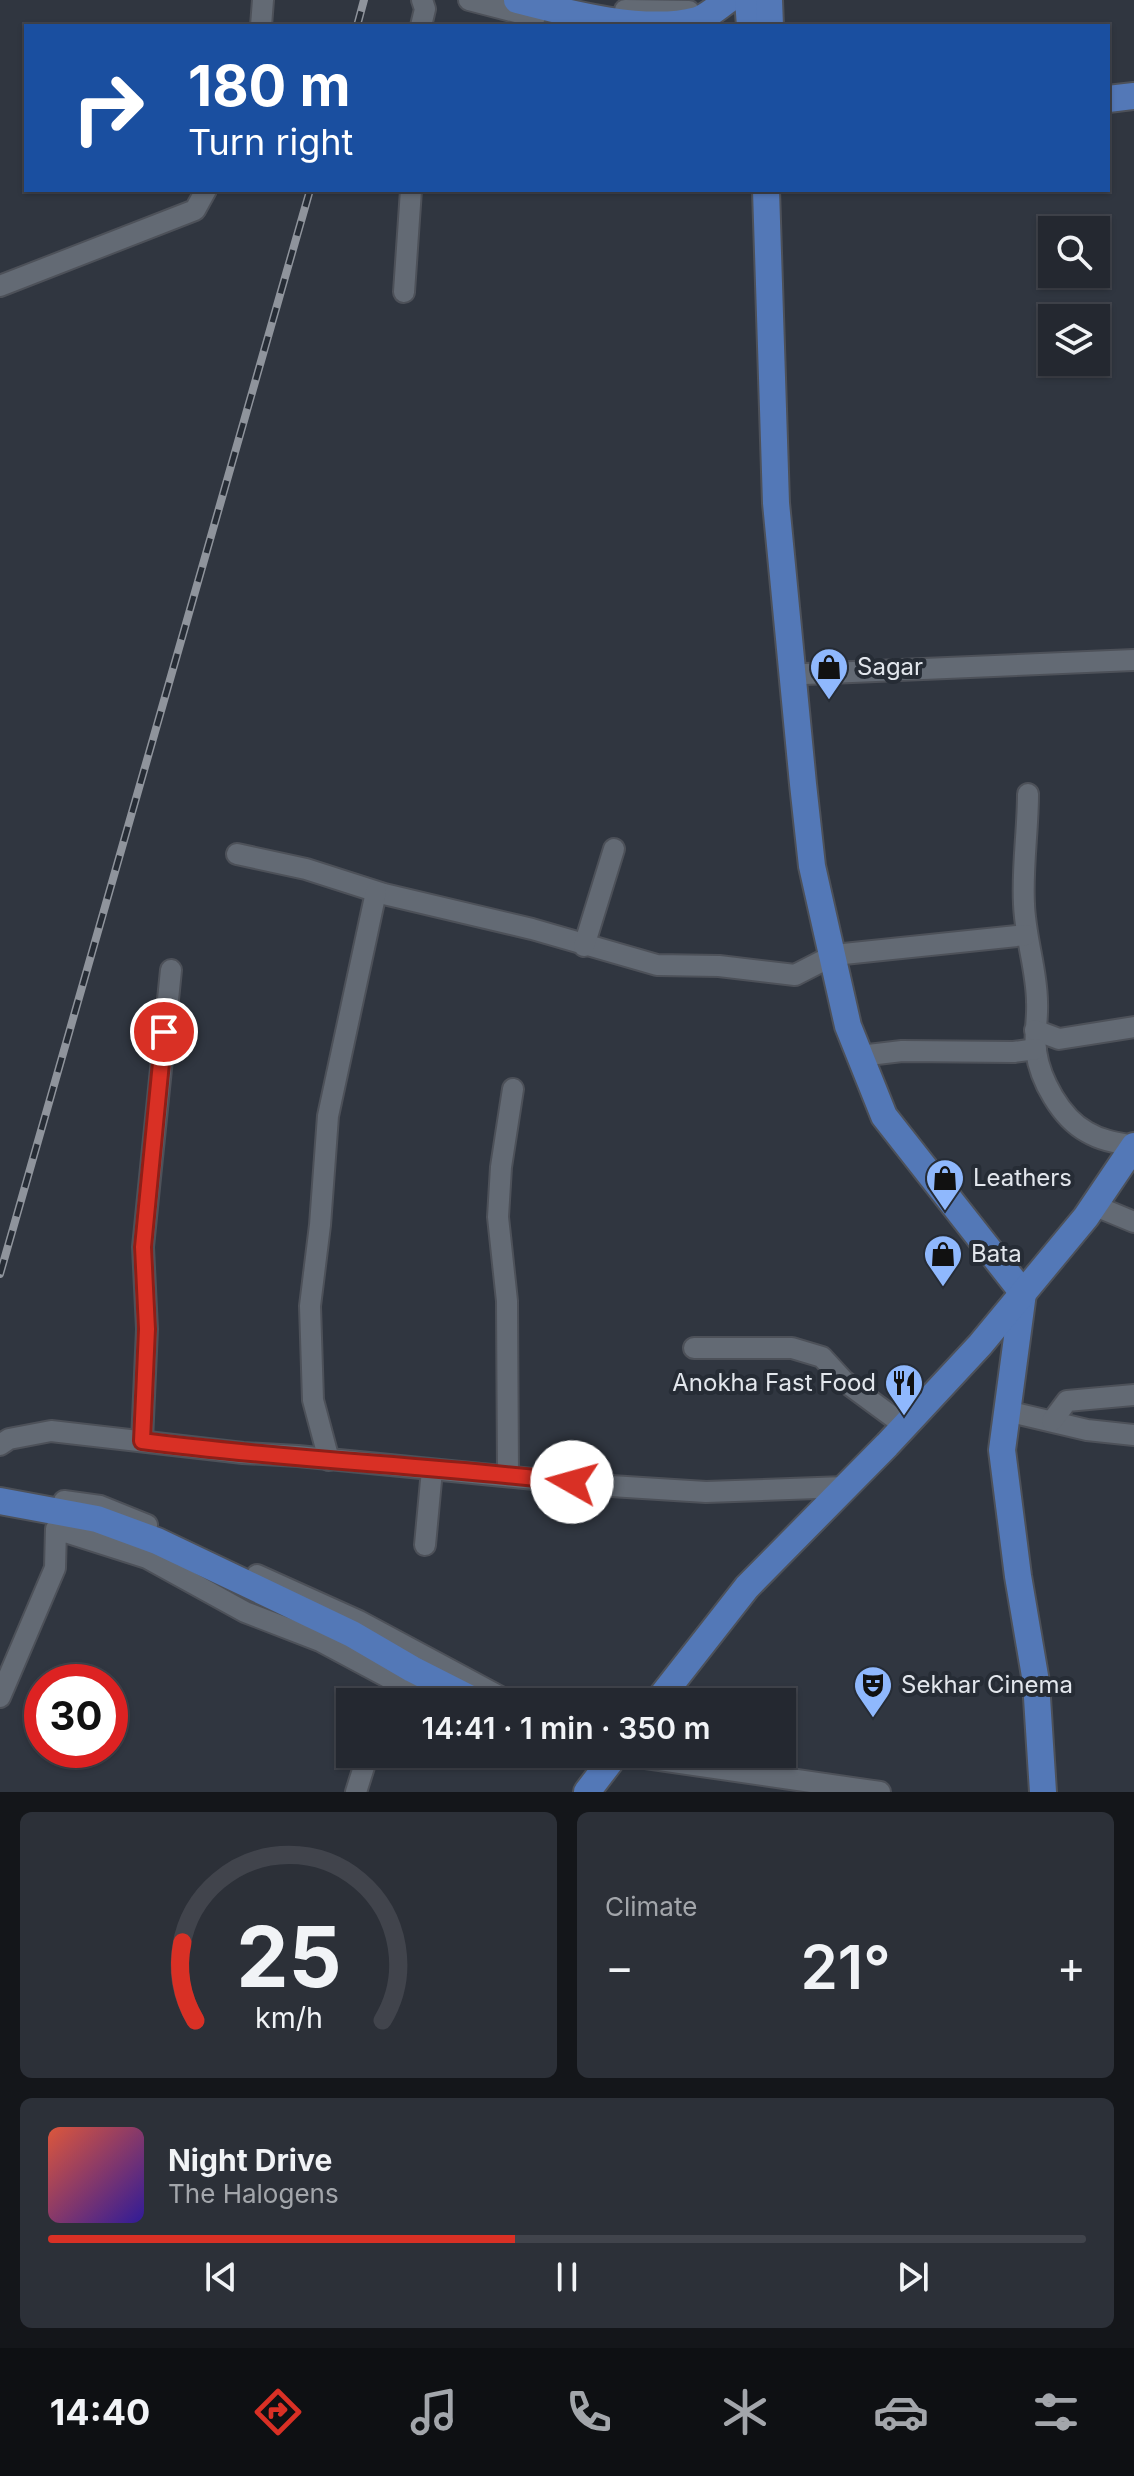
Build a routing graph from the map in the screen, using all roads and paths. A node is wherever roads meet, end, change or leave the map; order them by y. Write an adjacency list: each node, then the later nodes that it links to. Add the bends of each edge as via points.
1 (263, 0): 9 (street)
2 (422, 0): 10 (street)
3 (469, 0): 11 (street)
4 (517, 0): 8 (main road, via 594,20 659,23)
5 (562, 0): 8 (street, via 647,12)
6 (762, 0): 13 (main road)
7 (769, 0): 14 (main road)
8 (720, 11): 12 (main road)
9 (261, 24)
10 (421, 24)
11 (566, 24)
12 (746, 24)
13 (762, 24)
14 (770, 24)
15 (1134, 96): 16 (main road)
16 (1110, 99)
17 (205, 192): 22 (street, via 195,210)
18 (411, 192): 23 (street)
19 (755, 192): 26 (main road, via 764,509 790,770)
20 (766, 192): 26 (main road, via 776,503)
21 (775, 192): 25 (main road, via 786,508)
22 (0, 286)
23 (404, 292)
24 (1134, 660): 25 (street)
25 (805, 674): 26 (main road, via 812,768)
26 (803, 784): 33 (main road, via 812,866)
27 (1028, 794): 31 (street)
28 (614, 849): 32 (street)
29 (237, 854): 30 (street)
30 (376, 892): 32 (street); 51 (street, via 328,1116 310,1306 313,1400)
31 (1026, 935): 33 (street); 36 (street, via 1037,1001)
32 (584, 946): 33 (street, via 657,965 795,975)
33 (834, 955): 37 (main road, via 848,1026)
34 (171, 970): 49 (street, via 143,1247 147,1329)
35 (1134, 1027): 36 (street)
36 (1036, 1039): 37 (street, via 1014,1052); 39 (street, via 1047,1085 1066,1114 1085,1132)
37 (860, 1056): 42 (main road, via 884,1116)
38 (513, 1089): 53 (street, via 498,1217 507,1301)
39 (1134, 1146): 40 (main road)
40 (1093, 1205): 41 (street); 42 (main road)
41 (1134, 1222)
42 (1023, 1293): 45 (main road); 47 (main road)
43 (694, 1348): 47 (street, via 792,1348 822,1357 844,1381)
44 (1134, 1395): 46 (street, via 1067,1401)
45 (1006, 1411): 46 (street); 69 (main road, via 1002,1450 1036,1682)
46 (1052, 1421): 48 (street)
47 (905, 1426): 54 (main road)
48 (1134, 1435)
49 (142, 1441): 50 (street, via 51,1431); 51 (street)
50 (0, 1445)
51 (329, 1460): 52 (street)
52 (432, 1470): 53 (street); 57 (street)
53 (508, 1475): 54 (street, via 706,1492)
54 (845, 1487): 61 (main road, via 747,1587)
55 (0, 1494): 60 (street, via 110,1509 359,1621)
56 (0, 1501): 59 (main road, via 97,1519 157,1541 352,1634)
57 (425, 1545)
58 (408, 1688): 62 (street, via 320,1641 245,1612 147,1558 56,1529 55,1568)
59 (449, 1688)
60 (484, 1688)
61 (668, 1688)
62 (0, 1697)
63 (364, 1768): 66 (street)
64 (606, 1768): 67 (main road)
65 (714, 1768): 68 (street)
66 (356, 1792)
67 (587, 1792)
68 (880, 1792)
69 (1043, 1792)

